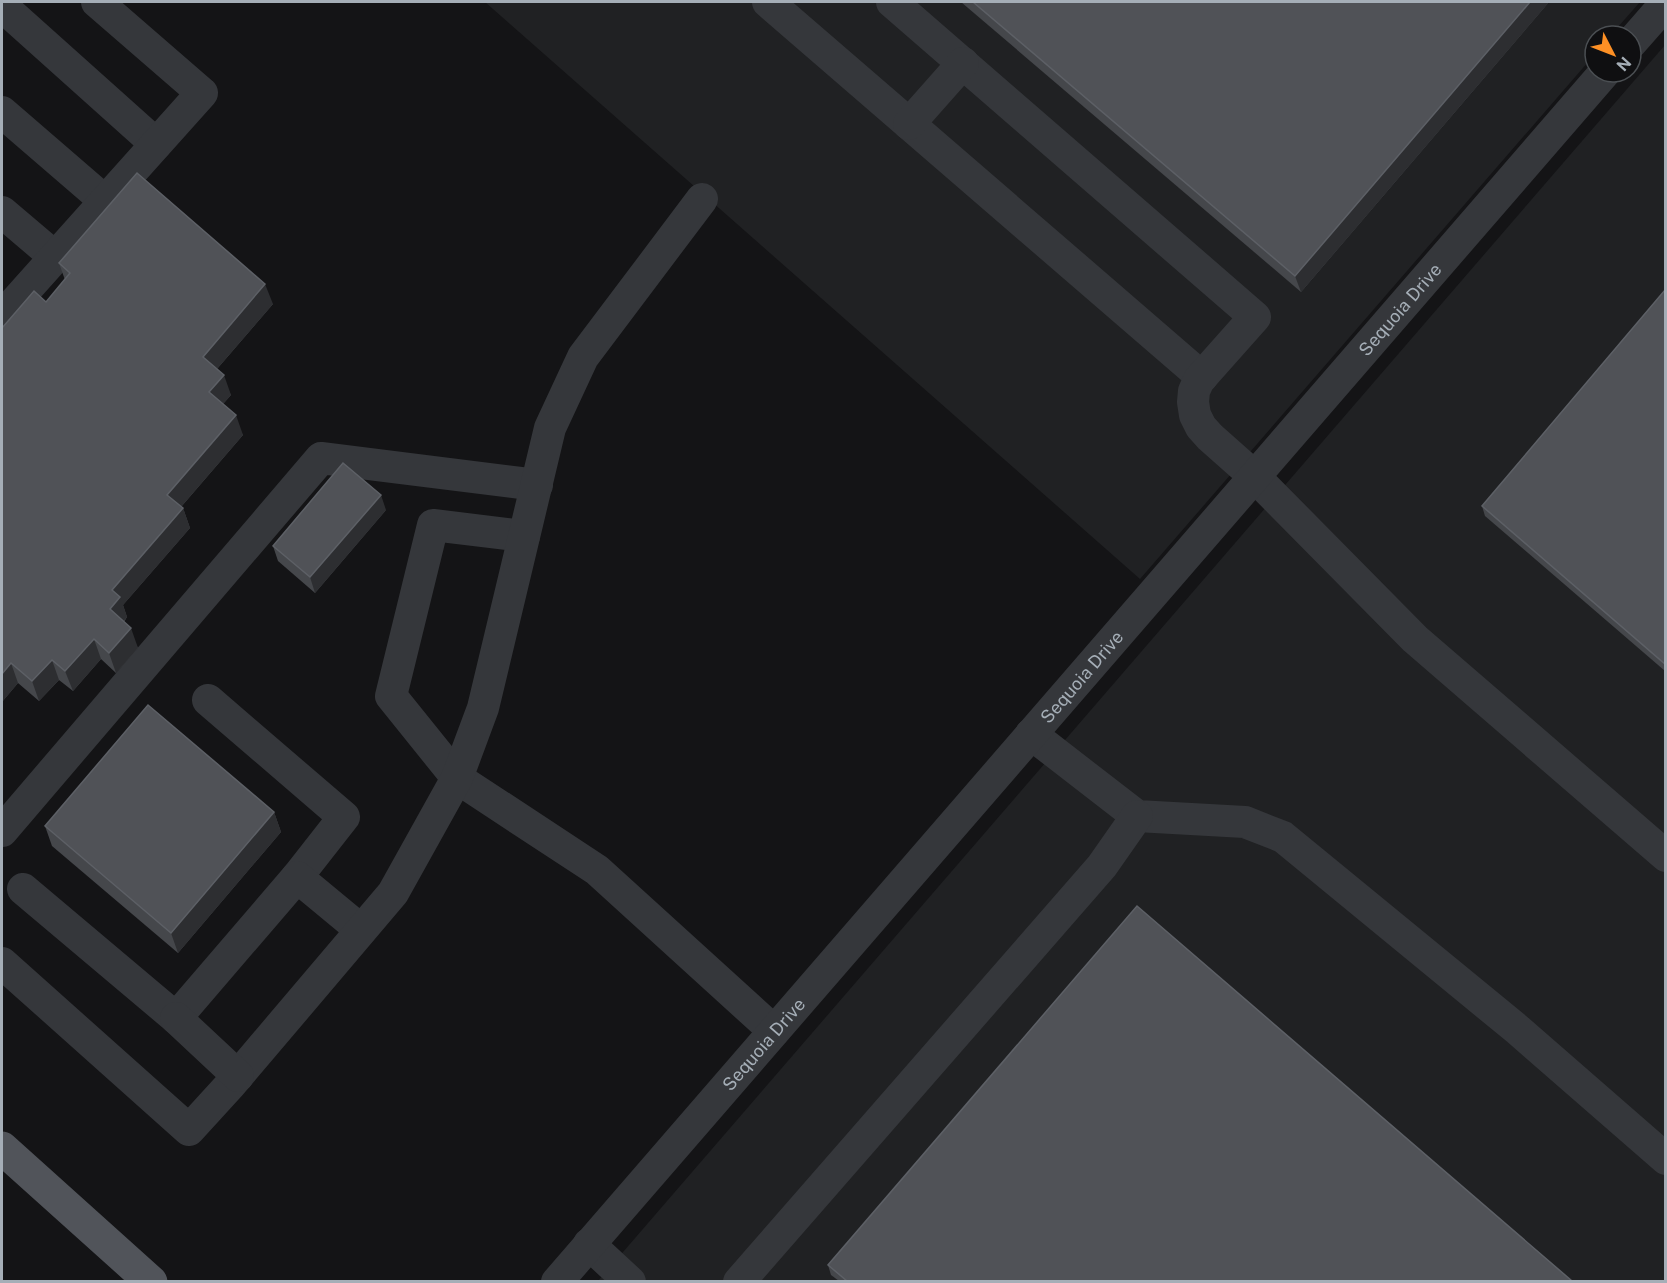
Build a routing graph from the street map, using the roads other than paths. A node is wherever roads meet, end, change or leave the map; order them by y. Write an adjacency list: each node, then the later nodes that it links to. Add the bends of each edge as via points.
1 (97, 2): 11 (street, via 202,93)
2 (768, 2): 10 (street)
3 (892, 2): 7 (street)
4 (1665, 3): 6 (street)
5 (2, 6): 11 (street)
6 (1643, 29)
7 (963, 63): 10 (street); 17 (street, via 1255,316)
8 (1595, 84): 18 (street, Sequoia Drive)
9 (2, 112): 13 (street)
10 (909, 124): 17 (street)
11 (156, 144): 13 (street)
12 (702, 199): 19 (street, via 583,357 550,428)
13 (105, 201): 15 (street)
14 (2, 212): 15 (street)
15 (55, 258): 16 (street, via 6,312)
16 (2, 308)
17 (1202, 377): 18 (street, via 1193,402 1201,427)
18 (1254, 476): 22 (street, Sequoia Drive); 26 (street, via 1415,639)
19 (537, 485): 20 (street); 25 (street, via 321,458)
20 (524, 536): 23 (street, via 483,708); 23 (street, via 433,525 391,696)
21 (208, 700): 27 (street, via 344,817)
22 (1031, 734): 24 (street); 32 (street, Sequoia Drive)
23 (457, 778): 29 (street, via 393,893); 32 (street, via 597,870)
24 (1137, 816): 35 (street, via 1245,822 1283,837 1518,1030); 37 (street, via 1102,866)
25 (2, 831)
26 (1665, 856)
27 (297, 877): 29 (street); 31 (street)
28 (23, 889): 31 (street)
29 (361, 930): 33 (street)
30 (2, 963): 33 (street, via 189,1130)
31 (176, 1018): 33 (street)
32 (774, 1031): 36 (street, Sequoia Drive)
33 (238, 1076)
34 (2, 1148): 38 (main road)
35 (1665, 1160)
36 (589, 1244): 39 (street, Sequoia Drive); 40 (street)
37 (745, 1279)
38 (152, 1281)
39 (557, 1281)
40 (630, 1281)

